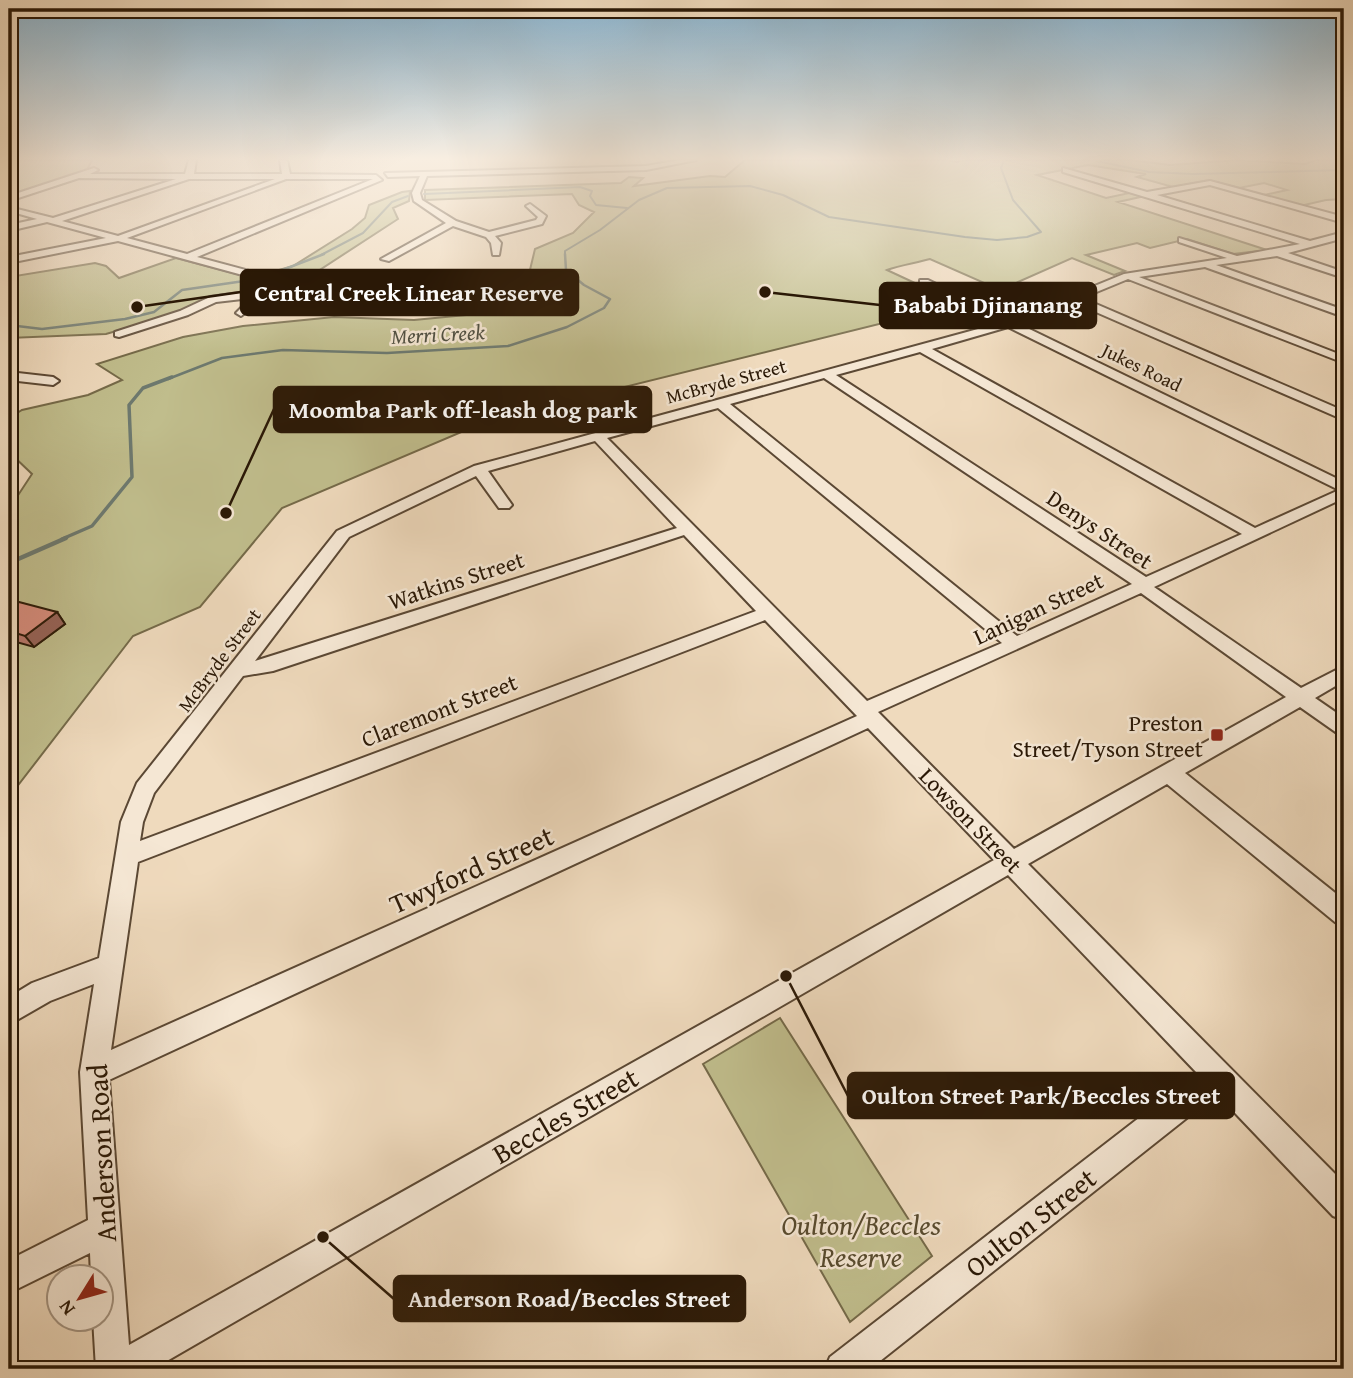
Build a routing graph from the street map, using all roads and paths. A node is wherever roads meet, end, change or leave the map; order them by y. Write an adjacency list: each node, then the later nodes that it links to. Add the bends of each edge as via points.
1 (28, 224): 9 (street)
2 (67, 224): 12 (street)
3 (156, 224): 12 (street)
4 (266, 224): 17 (street)
5 (450, 224): 18 (street)
6 (457, 224): 10 (street)
7 (532, 224): 10 (street)
8 (1245, 224): 14 (street)
9 (9, 228)
10 (489, 235): 15 (street, via 496,243)
11 (1344, 235): 14 (street, McBryde Street)
12 (119, 238): 17 (street); 20 (street)
13 (1182, 240): 19 (street)
14 (1310, 244): 16 (street, McBryde Street)
15 (496, 253)
16 (1278, 253): 19 (street, McBryde Street); 22 (street)
17 (190, 256): 26 (street, via 254,275 260,286)
18 (386, 259)
19 (1237, 259): 21 (street, McBryde Street)
20 (9, 260)
21 (1205, 264): 23 (street, McBryde Street); 29 (street)
22 (1344, 275)
23 (1127, 276): 27 (street, McBryde Street); 33 (street)
24 (483, 277): 26 (street, via 469,278 468,290 460,293)
25 (924, 282): 30 (street, Jukes Road)
26 (255, 297): 28 (street); 31 (street, via 214,299)
27 (1072, 298): 30 (street, McBryde Street); 38 (street)
28 (241, 313)
29 (1344, 314)
30 (1010, 324): 32 (street, McBryde Street); 41 (street, Jukes Road)
31 (119, 334)
32 (922, 348): 34 (street, McBryde Street); 45 (street)
33 (1344, 360)
34 (826, 374): 37 (street, McBryde Street); 46 (street, Denys Street)
35 (9, 377): 36 (street)
36 (52, 381)
37 (719, 402): 39 (street, McBryde Street); 48 (street)
38 (1344, 416)
39 (597, 436): 40 (street, McBryde Street); 44 (street, Lowson Street)
40 (479, 469): 43 (street); 49 (street, McBryde Street, via 343,534)
41 (1344, 486)
42 (1344, 494): 45 (street, Lanigan Street)
43 (504, 505)
44 (688, 529): 47 (street, Lowson Street); 49 (street, Watkins Street, via 266,666)
45 (1254, 534): 46 (street, Lanigan Street)
46 (1144, 584): 48 (street, Lanigan Street); 51 (street, Denys Street)
47 (769, 612): 52 (street, Lowson Street); 55 (street, Claremont Street)
48 (1015, 645): 52 (street, Lanigan Street)
49 (237, 670): 55 (street, McBryde Street, via 145,789 132,822)
50 (1344, 673): 51 (street, Beccles Street)
51 (1300, 699): 53 (street, Denys Street); 54 (street, Beccles Street)
52 (868, 714): 56 (street, Lowson Street); 60 (street, Twyford Street)
53 (1344, 728)
54 (1168, 772): 56 (street, Beccles Street); 57 (street)
55 (127, 856): 58 (street, Anderson Road)
56 (1011, 861): 61 (street, Lowson Street); 66 (street, Beccles Street)
57 (1344, 914)
58 (109, 966): 59 (street, via 41,992); 60 (street, Anderson Road)
59 (10, 1012)
60 (94, 1072): 63 (street, Anderson Road)
61 (1218, 1074): 62 (street, Lowson Street); 67 (street, Oulton Street)
62 (1344, 1205)
63 (104, 1229): 64 (street); 65 (street, Anderson Road)
64 (9, 1277)
65 (113, 1369)
66 (120, 1369)
67 (842, 1369)

